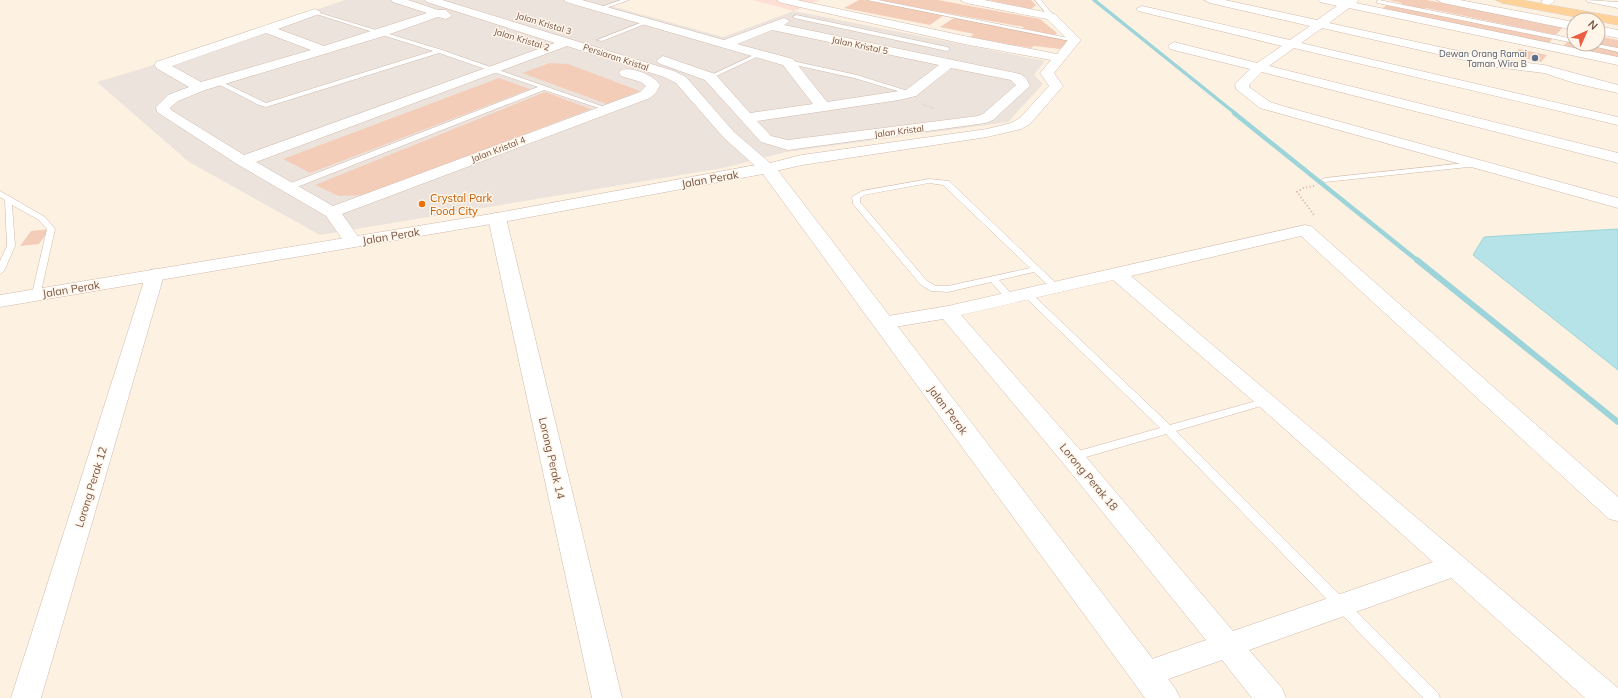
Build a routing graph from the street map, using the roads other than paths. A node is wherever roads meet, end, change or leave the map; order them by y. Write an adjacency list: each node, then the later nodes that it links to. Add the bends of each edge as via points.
1 (397, 0): 25 (street, Jalan Kristal 2)
2 (431, 0): 20 (street, Persiaran Kristal)
3 (570, 0): 21 (street)
4 (626, 0): 21 (lane)
5 (782, 0): 22 (street)
6 (828, 0): 22 (street)
7 (870, 0): 40 (lane)
8 (966, 0): 27 (street)
9 (1038, 0): 27 (lane)
10 (1210, 0): 31 (street)
11 (1324, 0): 17 (street)
12 (1442, 0): 36 (street)
13 (1502, 0): 29 (main road)
14 (1592, 0): 19 (street)
15 (472, 1): 20 (street); 38 (street, Jalan Kristal 3)
16 (1544, 1): 26 (main road)
17 (1349, 2): 31 (street); 36 (street)
18 (1379, 2): 36 (lane)
19 (1618, 5)
20 (454, 7): 25 (street); 41 (street, Persiaran Kristal)
21 (600, 8): 30 (street)
22 (814, 8): 28 (street); 39 (street)
23 (1142, 9): 43 (street)
24 (315, 12): 33 (street); 35 (lane)
25 (437, 13): 35 (street); 46 (street, Jalan Kristal 2)
26 (1618, 15)
27 (1051, 16): 40 (street)
28 (796, 17): 32 (street); 51 (lane)
29 (1618, 21)
30 (648, 22): 38 (lane); 42 (street)
31 (1320, 24): 43 (street); 63 (street, via 1495,63 1544,69)
32 (771, 26): 42 (street); 51 (street, Jalan Kristal 5, via 930,59)
33 (267, 29): 47 (street); 61 (street, via 161,65)
34 (1606, 32): 37 (street)
35 (380, 33): 47 (street); 49 (lane)
36 (1564, 33): 53 (street)
37 (1618, 34)
38 (600, 40): 57 (street, Jalan Kristal 3)
39 (964, 40): 51 (street); 52 (street)
40 (1075, 40): 52 (street)
41 (568, 42): 46 (street); 59 (street, Persiaran Kristal)
42 (724, 44): 50 (street)
43 (1293, 44): 55 (street); 68 (street)
44 (1174, 46): 55 (street)
45 (1606, 48): 48 (lane)
46 (551, 49): 56 (street); 58 (street, Jalan Kristal 2)
47 (324, 50): 60 (street)
48 (1618, 50)
49 (440, 51): 56 (lane); 60 (lane, via 266,105)
50 (760, 54): 54 (street); 57 (lane)
51 (948, 56): 64 (street); 69 (street, Jalan Kristal, via 1021,81 1023,86)
52 (1059, 58): 69 (street, Jalan Kristal, via 1047,75 1056,86 1026,121 1016,126)
53 (1618, 61)
54 (788, 62): 64 (lane, via 855,76); 65 (street)
55 (1260, 67): 70 (street); 72 (street, via 1242,84 1244,89 1266,105)
56 (495, 69): 62 (lane); 71 (street)
57 (708, 76): 59 (street); 67 (street, Jalan Kristal)
58 (646, 79): 66 (street, Jalan Kristal 4, via 653,85 645,95)
59 (681, 80): 73 (street, Persiaran Kristal, via 728,134)
60 (218, 82): 61 (street)
61 (200, 87): 71 (street, via 173,98 163,107 164,112)
62 (545, 87): 66 (lane); 75 (lane)
63 (1618, 89)
64 (905, 94): 65 (street)
65 (823, 107): 67 (street)
66 (607, 109): 79 (street, Jalan Kristal 4)
67 (746, 118): 69 (street, Jalan Kristal, via 766,139 788,145)
68 (1618, 121)
69 (979, 125): 73 (street, Jalan Kristal)
70 (1618, 158)
71 (243, 161): 75 (street)
72 (1475, 164): 74 (lane); 78 (street)
73 (767, 168): 80 (street, Jalan Perak); 94 (street, Jalan Perak)
74 (1325, 180)
75 (289, 186): 79 (street)
76 (0, 194): 77 (lane)
77 (8, 201): 82 (lane); 90 (lane, via 42,218 51,229)
78 (1618, 203)
79 (332, 212): 81 (street)
80 (497, 218): 81 (street, Jalan Perak); 104 (street, Lorong Perak 14)
81 (353, 242): 87 (street, Jalan Perak)
82 (11, 246): 83 (lane); 85 (lane)
83 (0, 247)
84 (1036, 269): 88 (lane); 88 (lane, via 946,183 929,181 862,193 856,197 856,202 924,283 934,289 948,289); 89 (lane)
85 (0, 272)
86 (1118, 274): 89 (street); 95 (street); 98 (street, via 1305,230)
87 (155, 275): 90 (street, Jalan Perak); 103 (street, Lorong Perak 12)
88 (993, 280): 91 (lane)
89 (1056, 288): 91 (street)
90 (37, 294): 92 (street, Jalan Perak)
91 (1018, 296): 93 (street); 96 (lane)
92 (0, 301)
93 (948, 312): 94 (street); 97 (street, Lorong Perak 18)
94 (882, 323): 102 (street, Jalan Perak)
95 (1267, 401): 96 (lane); 99 (street)
96 (1168, 429): 97 (lane); 100 (lane)
97 (1072, 457): 101 (street, Lorong Perak 18)
98 (1618, 512)
99 (1455, 565): 100 (street); 107 (street)
100 (1343, 606): 101 (street); 106 (lane)
101 (1227, 644): 102 (street); 105 (street, Lorong Perak 18)
102 (1155, 686)
103 (26, 698)
104 (607, 698)
105 (1272, 698)
106 (1433, 698)
107 (1607, 698)

